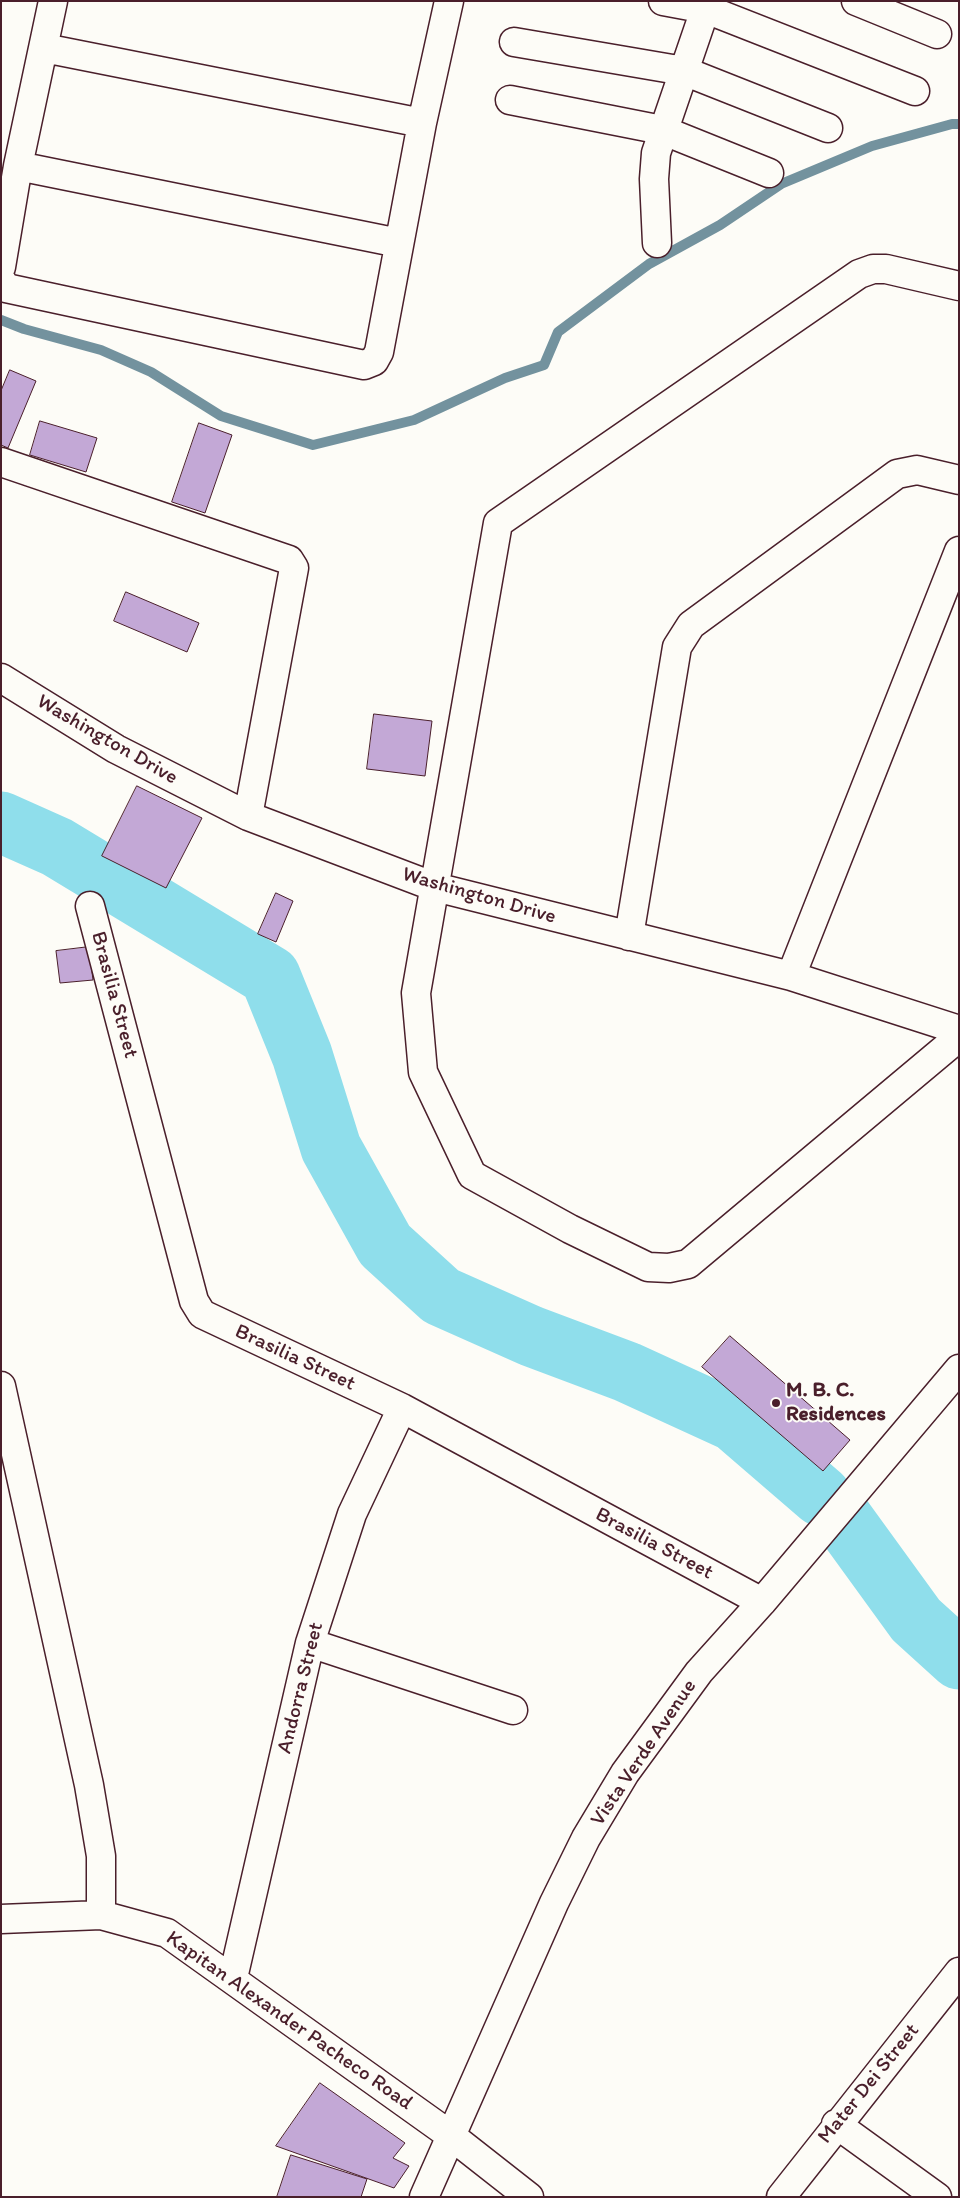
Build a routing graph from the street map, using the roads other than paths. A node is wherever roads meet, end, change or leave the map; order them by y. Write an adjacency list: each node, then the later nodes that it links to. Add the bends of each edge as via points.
1 (54, 1): 8 (street)
2 (663, 1): 5 (street)
3 (856, 1): 6 (street)
4 (444, 2): 12 (street)
5 (707, 5): 9 (street); 10 (street)
6 (937, 34)
7 (514, 42): 9 (street)
8 (44, 48): 12 (street); 15 (street)
9 (684, 71): 13 (street); 14 (street)
10 (915, 91)
11 (510, 100): 14 (street)
12 (422, 123): 17 (street)
13 (828, 128)
14 (662, 130): 16 (street); 18 (street, via 654,179)
15 (18, 166): 17 (street); 19 (street)
16 (769, 173)
17 (399, 243): 20 (street, via 379,352 374,361 364,365 6,288)
18 (657, 243)
19 (1, 267)
20 (1, 280)
21 (959, 286): 27 (street, via 886,269 860,274 498,524)
22 (2, 469): 26 (street, via 290,560 293,564)
23 (959, 480): 29 (street, via 917,470 897,474 691,625 677,647)
24 (959, 551): 30 (street)
25 (1, 678): 26 (street, Washington Drive, via 116,749)
26 (248, 816): 27 (street, Washington Drive)
27 (434, 887): 29 (street, Washington Drive); 32 (street, via 416,993 423,1072 472,1175 648,1267 669,1268 688,1264)
28 (90, 906): 35 (street, Brasilia Street, via 197,1308 202,1314)
29 (629, 936): 30 (street, Washington Drive)
30 (791, 976): 31 (street, Washington Drive)
31 (959, 1030)
32 (959, 1038)
33 (959, 1369): 36 (street, Vista Verde Avenue)
34 (1, 1386): 39 (street, via 89,1785 101,1856)
35 (402, 1408): 36 (street, Brasilia Street); 37 (street, Andorra Street, via 352,1514)
36 (762, 1602): 44 (street, Vista Verde Avenue, via 699,1672 659,1725 625,1773 586,1838)
37 (310, 1643): 38 (street); 42 (street, Andorra Street)
38 (513, 1710)
39 (102, 1914): 40 (street, Kapitan Alexander Pacheco Road); 42 (street, Kapitan Alexander Pacheco Road, via 167,1933)
40 (1, 1919)
41 (959, 1972): 43 (street, Mater Dei Street)
42 (233, 1978): 44 (street, Kapitan Alexander Pacheco Road)
43 (836, 2124): 47 (street, Mater Dei Street); 48 (street)
44 (450, 2135): 45 (street, Vista Verde Avenue); 46 (street, Kapitan Alexander Pacheco Road)
45 (424, 2197)
46 (528, 2197)
47 (780, 2197)
48 (937, 2197)

